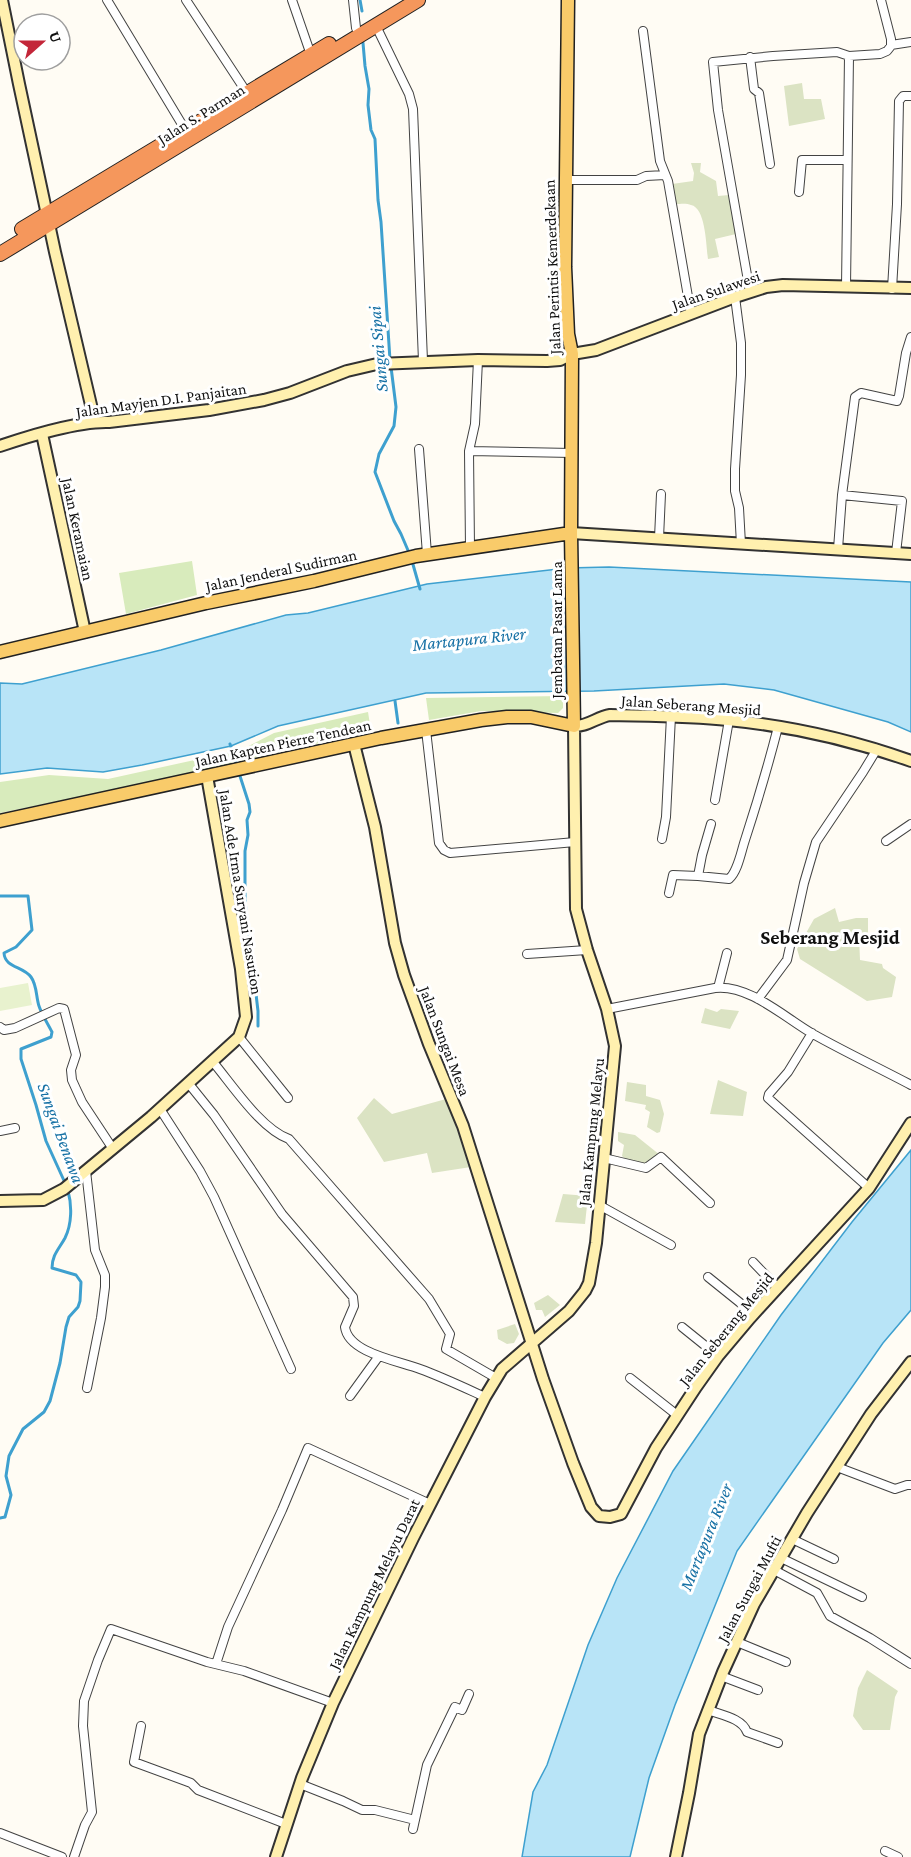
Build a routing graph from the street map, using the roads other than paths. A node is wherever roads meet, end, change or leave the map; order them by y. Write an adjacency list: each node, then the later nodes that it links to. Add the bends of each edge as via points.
1 (2, 0): 27 (main road)
2 (107, 0): 21 (street)
3 (186, 0): 19 (street)
4 (292, 0): 15 (street)
5 (352, 0): 11 (street)
6 (402, 0): 10 (highway, Jalan S. Parman)
7 (418, 0): 10 (highway, Jalan S. Parman)
8 (568, 0): 25 (main road, Jalan Perintis Kemerdekaan)
9 (881, 0): 14 (street)
10 (380, 20): 11 (highway, Jalan S. Parman); 18 (highway, Jalan S. Parman); 39 (street, via 414,109)
11 (356, 28): 15 (highway, Jalan S. Parman)
12 (643, 31): 24 (street)
13 (911, 42): 14 (street)
14 (891, 45): 16 (street, via 880,54)
15 (311, 54): 18 (highway, Jalan S. Parman)
16 (849, 56): 17 (street, via 837,52); 22 (street)
17 (750, 57): 23 (street); 33 (street, via 715,60 712,65)
18 (264, 88): 19 (highway, Jalan S. Parman); 27 (highway, Jalan S. Parman)
19 (247, 93): 21 (highway, Jalan S. Parman)
20 (911, 96): 32 (street, via 903,96 899,101)
21 (186, 131): 27 (highway, Jalan S. Parman)
22 (847, 160): 26 (street, via 802,160); 30 (street)
23 (770, 164)
24 (664, 175): 25 (street, via 637,180); 35 (street)
25 (565, 180): 37 (main road, Jalan Perintis Kemerdekaan, via 565,267)
26 (799, 192)
27 (48, 219): 28 (highway, Jalan S. Parman); 29 (highway, Jalan S. Parman); 40 (main road)
28 (0, 243)
29 (0, 254)
30 (846, 287): 32 (main road, Jalan Sulawesi); 33 (main road, Jalan Sulawesi, via 783,285)
31 (911, 288): 32 (main road, Jalan Sulawesi)
32 (892, 289)
33 (750, 292): 34 (main road, Jalan Sulawesi)
34 (735, 297): 35 (main road, Jalan Sulawesi); 50 (street, via 741,343 735,491 740,508)
35 (691, 314): 37 (main road, Jalan Sulawesi, via 596,350)
36 (911, 336): 47 (street, via 897,401 861,393 855,396)
37 (572, 354): 38 (main road, Jalan Mayjen D.I. Panjaitan, via 547,361); 45 (main road, Jalan Perintis Kemerdekaan)
38 (478, 360): 39 (main road, Jalan Mayjen D.I. Panjaitan); 44 (street, via 475,424)
39 (423, 361): 40 (main road, Jalan Mayjen D.I. Panjaitan, via 347,371 264,400)
40 (95, 422): 41 (main road, Jalan Mayjen D.I. Panjaitan)
41 (42, 434): 42 (main road, Jalan Mayjen D.I. Panjaitan); 56 (main road, Jalan Keramaian)
42 (0, 446)
43 (419, 449): 55 (street)
44 (469, 451): 45 (street); 51 (street)
45 (572, 453): 48 (main road, Jalan Perintis Kemerdekaan)
46 (661, 494): 49 (street)
47 (842, 495): 52 (street); 53 (street, via 902,501)
48 (571, 533): 49 (main road); 51 (main road, Jalan Jenderal Sudirman); 60 (main road, Jembatan Pasar Lama)
49 (659, 538): 50 (main road)
50 (741, 544): 52 (main road)
51 (470, 548): 55 (main road, Jalan Jenderal Sudirman)
52 (838, 549): 53 (main road)
53 (896, 553): 54 (main road)
54 (911, 554)
55 (421, 555): 56 (main road, Jalan Jenderal Sudirman)
56 (85, 632): 57 (main road, Jalan Jenderal Sudirman)
57 (0, 652)
58 (671, 716): 59 (main road, Jalan Seberang Mesjid); 60 (main road, Jalan Seberang Mesjid, via 610,715); 71 (street)
59 (729, 720): 61 (main road, Jalan Seberang Mesjid); 67 (street)
60 (574, 726): 62 (main road, Jalan Kapten Pierre Tendean, via 531,717 507,717); 73 (main road, Jalan Kampung Melayu)
61 (778, 727): 64 (main road, Jalan Seberang Mesjid); 74 (street, via 762,790 732,876 726,880)
62 (426, 730): 63 (main road, Jalan Kapten Pierre Tendean); 73 (street, via 440,843 446,852)
63 (354, 744): 66 (main road, Jalan Kapten Pierre Tendean); 106 (main road, Jalan Sungai Mesa, via 404,975 463,1126)
64 (876, 749): 65 (main road, Jalan Seberang Mesjid); 80 (street, via 816,842 787,960)
65 (911, 761)
66 (207, 776): 68 (main road, Jalan Kapten Pierre Tendean); 84 (main road, Jalan Ade Irma Suryani Nasution, via 241,969 246,1017)
67 (715, 800)
68 (0, 821)
69 (711, 824): 74 (street)
70 (911, 824): 72 (street)
71 (662, 838)
72 (886, 841)
73 (575, 842): 76 (main road, Jalan Kampung Melayu, via 576,909)
74 (698, 876): 75 (street, via 673,875)
75 (669, 893)
76 (587, 950): 78 (street); 81 (main road, Jalan Kampung Melayu)
77 (727, 953): 79 (street)
78 (527, 954)
79 (718, 988): 80 (street); 81 (street)
80 (759, 999): 83 (street)
81 (607, 1009): 94 (main road, Jalan Kampung Melayu, via 615,1046)
82 (0, 1027): 93 (street, via 15,1028 64,1009 76,1055 72,1080)
83 (812, 1033): 87 (street); 96 (street, via 768,1098)
84 (239, 1037): 85 (main road); 88 (street)
85 (213, 1062): 86 (main road); 111 (street, via 262,1120 289,1139 429,1299 450,1334 446,1349)
86 (189, 1084): 89 (main road); 107 (street, via 282,1214 353,1297 354,1306 345,1327 347,1336)
87 (911, 1085)
88 (288, 1098)
89 (160, 1109): 93 (main road); 110 (street, via 214,1197)
90 (911, 1123): 96 (main road, Jalan Seberang Mesjid)
91 (15, 1128): 92 (street)
92 (0, 1131)
93 (113, 1149): 95 (main road)
94 (604, 1158): 98 (street, via 646,1168 661,1157); 99 (main road, Jalan Kampung Melayu)
95 (86, 1170): 97 (main road, via 43,1200); 113 (street, via 95,1250 105,1275)
96 (868, 1188): 103 (main road, Jalan Seberang Mesjid)
97 (0, 1201)
98 (710, 1203)
99 (599, 1205): 100 (street); 106 (main road, Jalan Kampung Melayu, via 592,1272 585,1292)
100 (671, 1245)
101 (753, 1262): 103 (street)
102 (708, 1277): 104 (street)
103 (778, 1288): 104 (main road, Jalan Seberang Mesjid)
104 (754, 1314): 108 (main road, Jalan Seberang Mesjid)
105 (682, 1328): 108 (street)
106 (532, 1343): 111 (main road, Jalan Kampung Melayu Darat); 116 (main road, Jalan Seberang Mesjid, via 580,1481 599,1516 621,1514)
107 (379, 1356): 114 (street); 115 (street, via 419,1368)
108 (718, 1356): 116 (main road, Jalan Seberang Mesjid)
109 (911, 1362): 117 (main road, Jalan Sungai Mufti)
110 (291, 1369)
111 (496, 1378): 115 (main road, Jalan Kampung Melayu Darat)
112 (630, 1378): 116 (street)
113 (87, 1388)
114 (350, 1396)
115 (485, 1397): 119 (main road, Jalan Kampung Melayu Darat)
116 (677, 1415)
117 (837, 1467): 118 (street, via 895,1489); 120 (main road, Jalan Sungai Mufti)
118 (911, 1485)
119 (430, 1504): 127 (street, via 308,1448 236,1607); 132 (main road, Jalan Kampung Melayu Darat)
120 (792, 1539): 121 (main road, Jalan Sungai Mufti); 122 (street)
121 (781, 1558): 123 (main road, Jalan Sungai Mufti); 124 (street)
122 (834, 1559)
123 (774, 1570): 125 (main road, Jalan Sungai Mufti); 128 (street, via 817,1593 830,1616)
124 (862, 1597)
125 (737, 1642): 126 (street); 129 (main road, Jalan Sungai Mufti)
126 (786, 1662)
127 (216, 1664): 132 (street); 143 (street, via 111,1629 84,1701 92,1812)
128 (911, 1664)
129 (722, 1676): 130 (street); 133 (main road, Jalan Sungai Mufti)
130 (758, 1690)
131 (469, 1694): 137 (street, via 462,1710 455,1707 428,1765)
132 (333, 1703): 136 (main road, Jalan Kampung Melayu Darat)
133 (708, 1710): 135 (street, via 740,1722 747,1732); 145 (main road, Jalan Sungai Mufti, via 699,1734)
134 (141, 1726): 138 (street, via 134,1762)
135 (778, 1743)
136 (300, 1784): 137 (street, via 362,1810); 138 (main road, Jalan Kampung Melayu Darat)
137 (415, 1820): 139 (street)
138 (286, 1824): 144 (main road, Jalan Kampung Melayu Darat)
139 (412, 1829)
140 (0, 1833): 142 (street)
141 (885, 1851): 146 (street)
142 (62, 1857)
143 (74, 1857)
144 (276, 1857)
145 (676, 1857)
146 (897, 1857)

